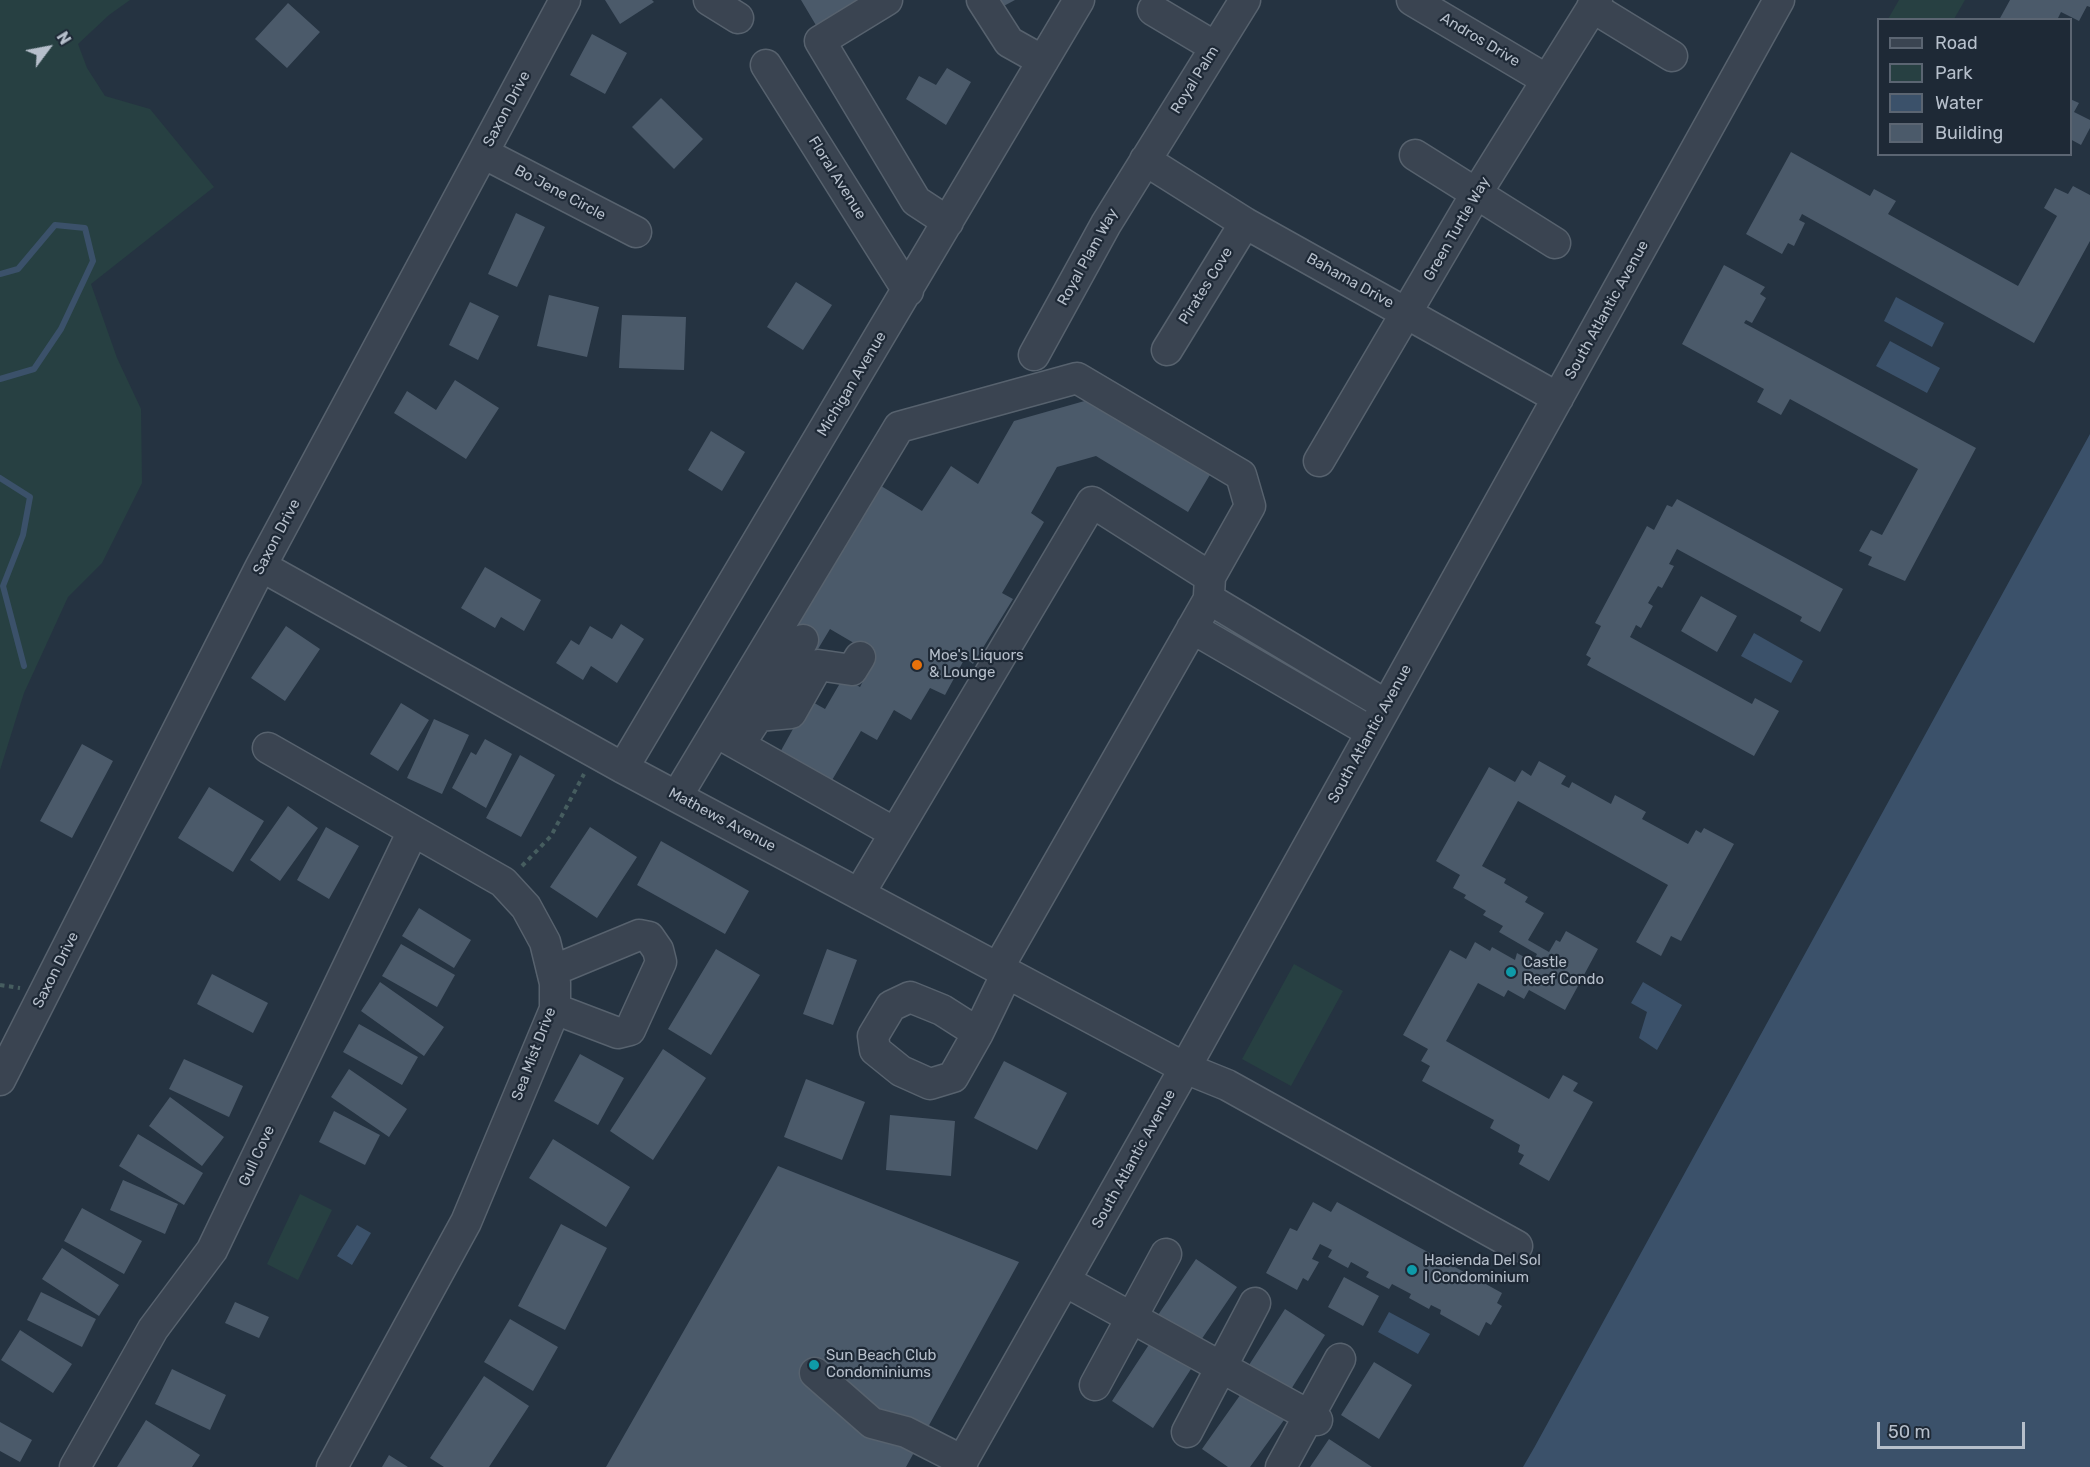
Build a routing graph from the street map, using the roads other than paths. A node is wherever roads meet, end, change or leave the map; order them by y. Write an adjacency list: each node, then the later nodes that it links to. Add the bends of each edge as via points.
1 (566, 0): 17 (street, Saxon Drive)
2 (709, 0): 11 (street)
3 (887, 0): 21 (street, via 820,41 916,201)
4 (982, 0): 14 (street, via 1009,42)
5 (1245, 0): 12 (street, Royal Palm)
6 (1412, 0): 16 (street, Andros Drive)
7 (1779, 0): 29 (street, South Atlantic Avenue)
8 (1077, 1): 14 (street, Michigan Avenue)
9 (1595, 4): 13 (street); 16 (street, Green Turtle Way)
10 (1153, 10): 12 (street)
11 (738, 18)
12 (1215, 47): 19 (street, Royal Palm)
13 (1672, 56)
14 (1043, 61): 21 (street, Michigan Avenue)
15 (766, 65): 25 (street, Floral Avenue)
16 (1547, 80): 20 (street, Green Turtle Way)
17 (483, 153): 23 (street, Bo Jene Circle); 31 (street, Saxon Drive)
18 (1415, 155): 20 (street)
19 (1144, 160): 22 (street, Bahama Drive); 28 (street, Royal Plam Way)
20 (1476, 194): 24 (street); 26 (street, Green Turtle Way)
21 (948, 222): 25 (street, Michigan Avenue)
22 (1245, 223): 26 (street, Bahama Drive); 27 (street, Pirates Cove)
23 (636, 232)
24 (1555, 243)
25 (908, 291): 41 (street, Michigan Avenue)
26 (1408, 314): 29 (street, Bahama Drive); 30 (street, Green Turtle Way)
27 (1167, 350)
28 (1034, 355)
29 (1558, 398): 36 (street, South Atlantic Avenue)
30 (1319, 461)
31 (261, 566): 41 (street, Mathews Avenue); 51 (street, Saxon Drive)
32 (1210, 588): 33 (street); 36 (street); 39 (street, via 1250,506 1241,475 1077,378 899,427); 44 (street, via 1092,502)
33 (1192, 628): 38 (street); 47 (street)
34 (803, 640): 37 (street)
35 (860, 657): 37 (street, via 852,670 818,665 790,713)
36 (1386, 705): 38 (street, South Atlantic Avenue)
37 (758, 716): 39 (street)
38 (1371, 732): 50 (street, South Atlantic Avenue)
39 (728, 739): 42 (street); 44 (street)
40 (268, 748): 43 (street, Sea Mist Drive)
41 (624, 768): 42 (street, Mathews Avenue)
42 (677, 796): 45 (street, Mathews Avenue)
43 (413, 831): 46 (street, Sea Mist Drive, via 503,882 526,907 545,942); 65 (street, Gull Cove, via 212,1250 153,1329)
44 (895, 833): 45 (street)
45 (859, 894): 47 (street, Mathews Avenue)
46 (552, 971): 48 (street, Sea Mist Drive); 48 (street, via 639,935 649,937 661,962 630,1030 618,1033)
47 (1002, 971): 49 (street); 50 (street, Mathews Avenue)
48 (555, 1009): 66 (street, Sea Mist Drive, via 466,1222)
49 (978, 1033)
50 (1185, 1068): 52 (street, Mathews Avenue, via 1227,1085); 54 (street, South Atlantic Avenue)
51 (0, 1080)
52 (1517, 1246)
53 (1166, 1254): 56 (street)
54 (1065, 1281): 56 (street); 64 (street, South Atlantic Avenue)
55 (1255, 1304): 58 (street)
56 (1132, 1318): 58 (street); 60 (street)
57 (1341, 1359): 61 (street)
58 (1221, 1367): 61 (street); 63 (street)
59 (815, 1373): 62 (street, via 872,1423)
60 (1095, 1385)
61 (1313, 1418): 68 (street)
62 (887, 1429): 64 (street, via 906,1432); 67 (street, via 896,1450)
63 (1187, 1432)
64 (962, 1465)
65 (75, 1467)
66 (332, 1467)
67 (930, 1467)
68 (1281, 1467)

